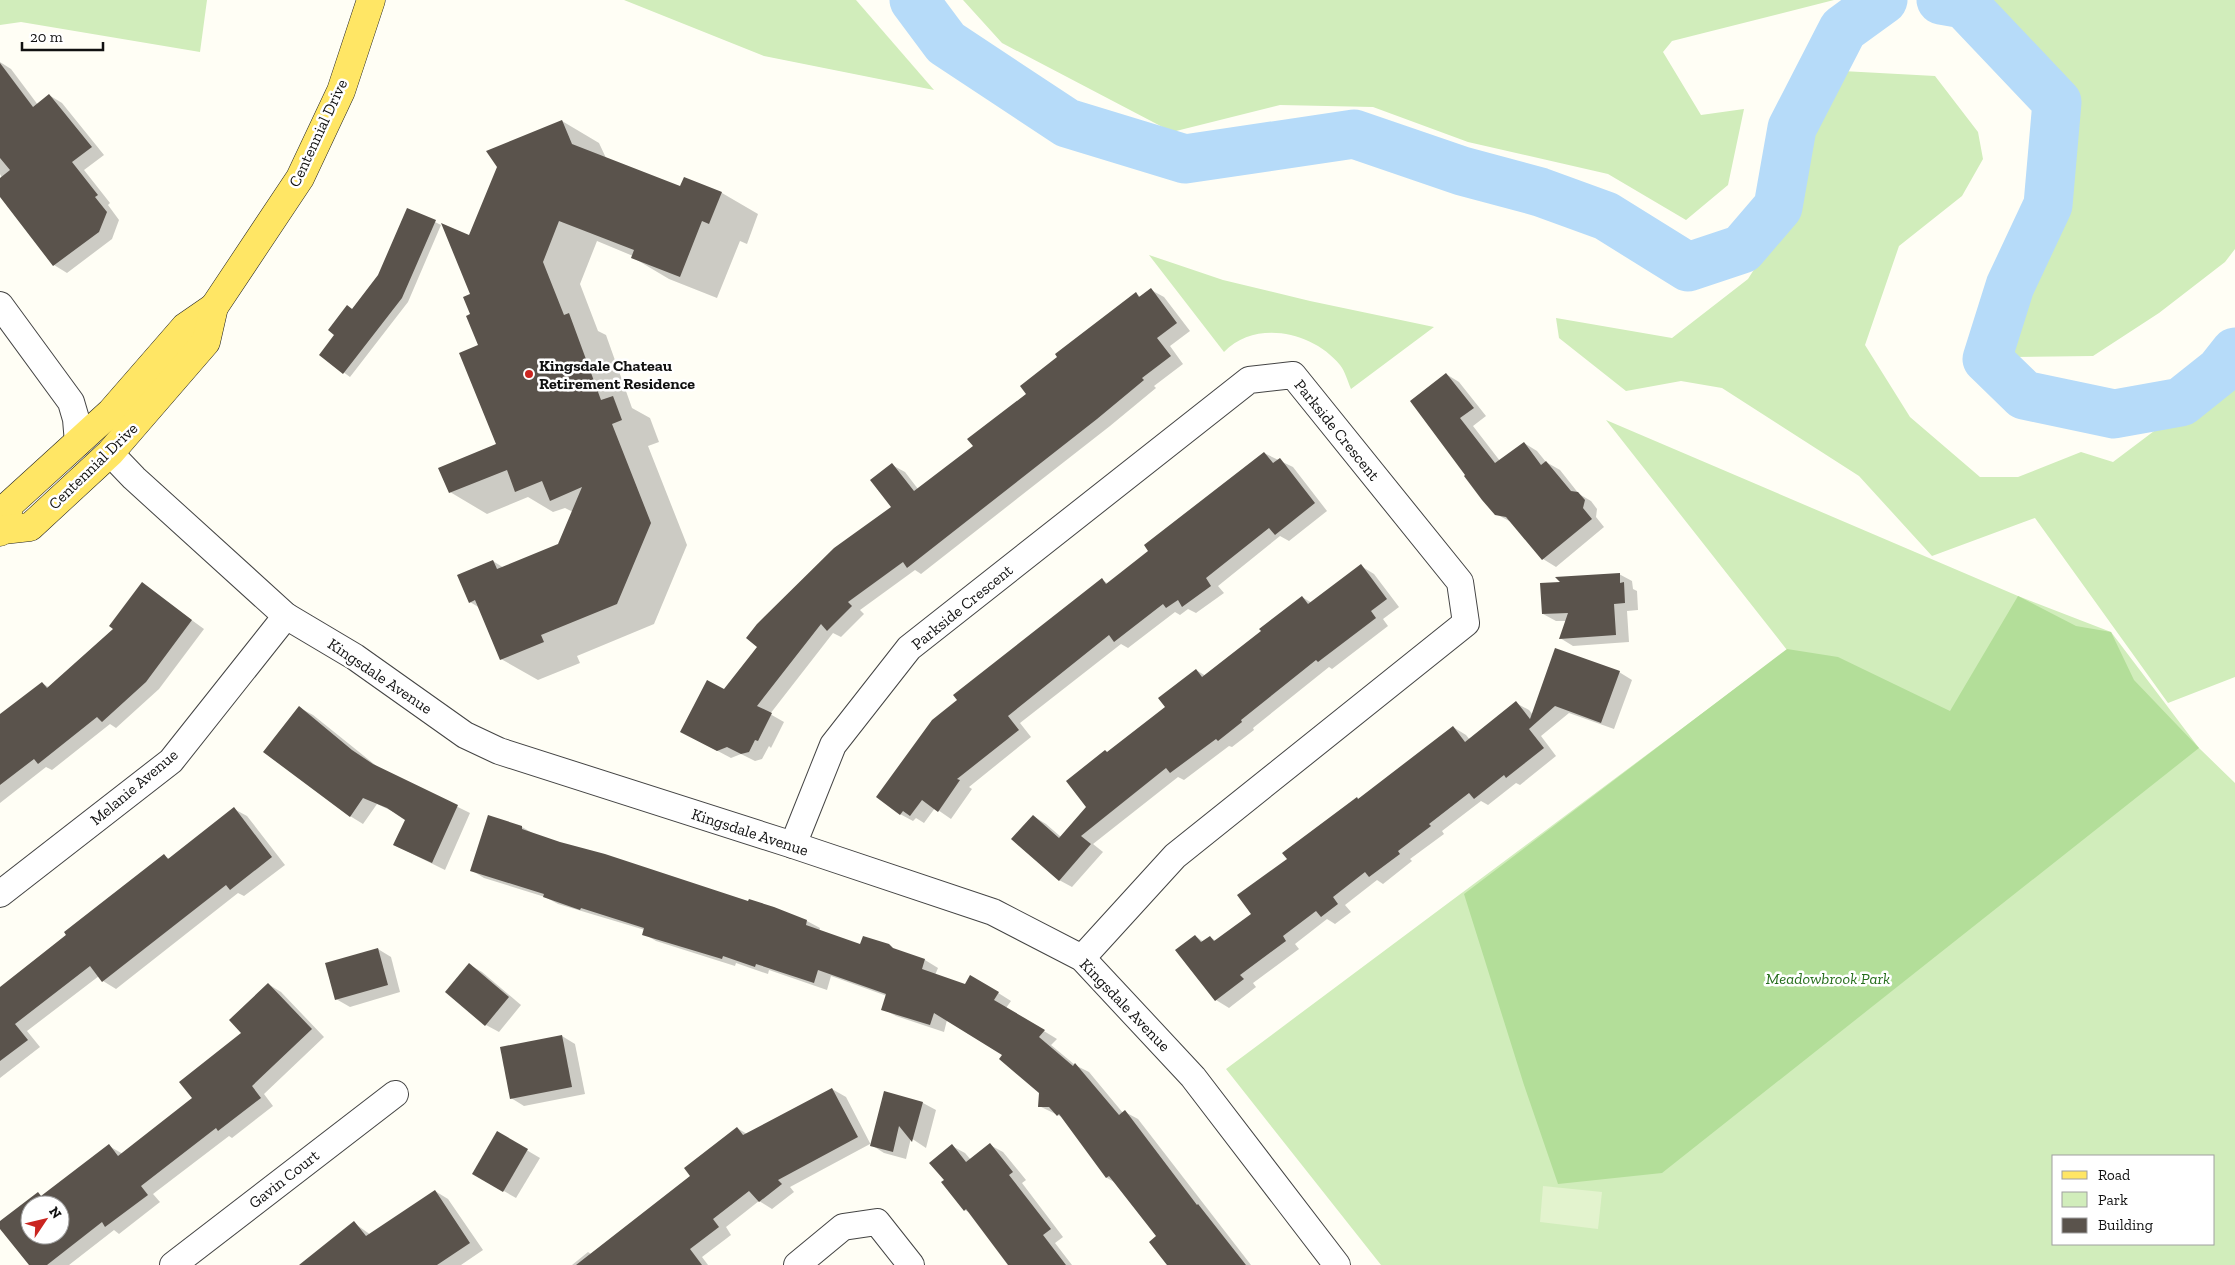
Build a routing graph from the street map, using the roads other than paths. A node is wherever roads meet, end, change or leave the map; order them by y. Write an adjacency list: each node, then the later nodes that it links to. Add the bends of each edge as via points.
1 (371, 0): 3 (main road, Centennial Drive, via 341,91 300,178)
2 (0, 306): 4 (street, via 71,402)
3 (214, 307): 4 (main road, Centennial Drive, via 185,327 111,412); 5 (main road, Centennial Drive, via 206,342)
4 (78, 443): 6 (main road, Centennial Drive, via 10,504)
5 (110, 453): 6 (main road, Centennial Drive, via 30,527); 7 (street, Kingsdale Avenue)
6 (2, 531)
7 (286, 616): 8 (street, Kingsdale Avenue, via 355,657 465,735 499,751); 9 (street, Melanie Avenue, via 171,761)
8 (793, 845): 10 (street, Kingsdale Avenue, via 993,912); 10 (street, Parkside Crescent, via 833,744 909,648 1249,380 1293,375 1460,582 1466,624 1175,856)
9 (0, 894)
10 (1082, 958): 15 (street, Kingsdale Avenue, via 1193,1077)
11 (395, 1094): 12 (street, Gavin Court)
12 (173, 1265)
13 (797, 1265): 14 (street, via 843,1227 877,1222)
14 (912, 1265)
15 (1338, 1265)

